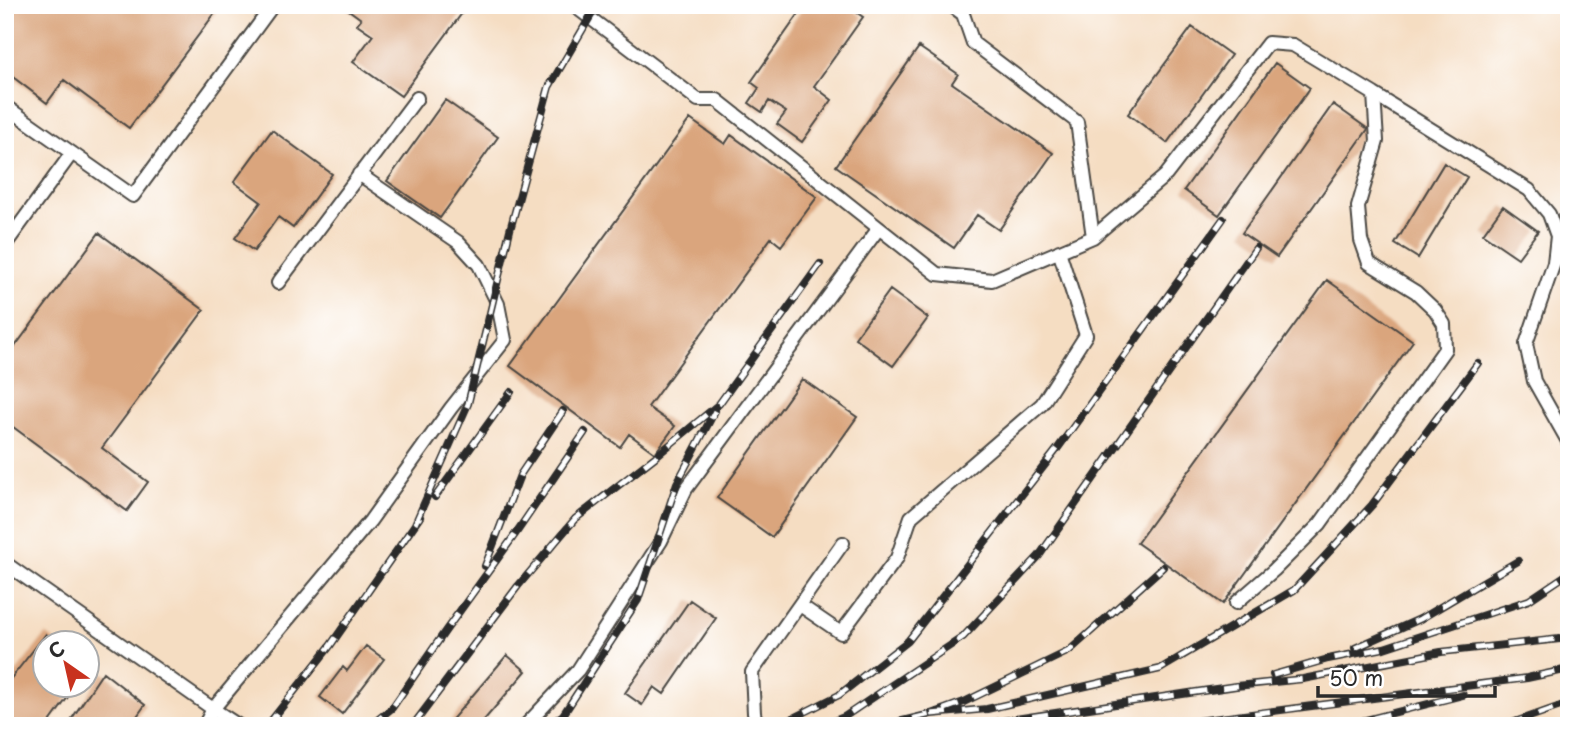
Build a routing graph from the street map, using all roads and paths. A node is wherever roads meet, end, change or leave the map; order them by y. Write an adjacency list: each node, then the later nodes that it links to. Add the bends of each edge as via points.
1 (273, 5): 7 (lane, via 133,197)
2 (573, 5): 9 (lane, via 698,100 716,100)
3 (951, 5): 10 (lane, via 963,14 973,43 1077,122)
4 (1374, 94): 10 (lane, via 1293,45 1268,43 1166,175); 14 (lane, via 1529,190 1549,214 1557,236 1554,263 1526,344 1534,381); 17 (lane, via 1377,141 1359,207 1361,240 1370,263 1435,310 1444,324 1446,349 1320,524)
5 (416, 98): 8 (lane)
6 (5, 106): 7 (lane)
7 (72, 153): 11 (lane)
8 (359, 174): 13 (lane); 19 (lane, via 458,242 479,265 498,304 505,340 370,521)
9 (879, 228): 12 (lane, via 937,274 992,280); 22 (lane, via 686,489 661,541 578,670)
10 (1093, 237): 12 (lane)
11 (5, 245)
12 (1059, 251): 18 (lane, via 1086,335 1042,404 911,517 897,558 841,633)
13 (278, 283)
14 (1569, 443)
15 (843, 543): 18 (lane)
16 (5, 563): 19 (lane)
17 (1236, 603)
18 (800, 605): 23 (lane, via 752,672)
19 (213, 709): 20 (lane); 21 (lane)
20 (204, 726)
21 (239, 726)
22 (525, 726)
23 (757, 726)

